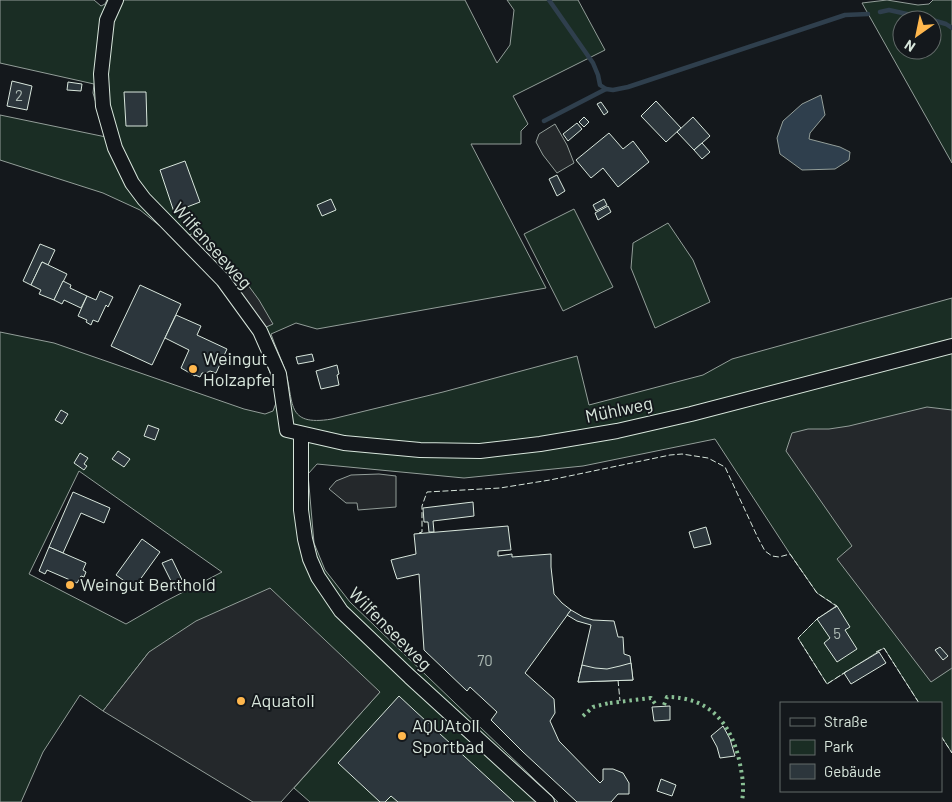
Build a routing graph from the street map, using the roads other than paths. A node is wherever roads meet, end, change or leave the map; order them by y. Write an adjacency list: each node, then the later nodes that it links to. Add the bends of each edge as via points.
1 (116, 0): 3 (street, Wilfenseeweg, via 107,20 101,74 103,106 115,148 144,200 223,280 260,331 279,374)
2 (952, 346): 4 (street, Mühlweg, via 691,414 540,444 480,451 420,450 344,443)
3 (287, 430): 4 (street, Mühlweg)
4 (301, 434): 5 (street, Wilfenseeweg, via 301,510 305,539 318,577 341,611)
5 (547, 802)

